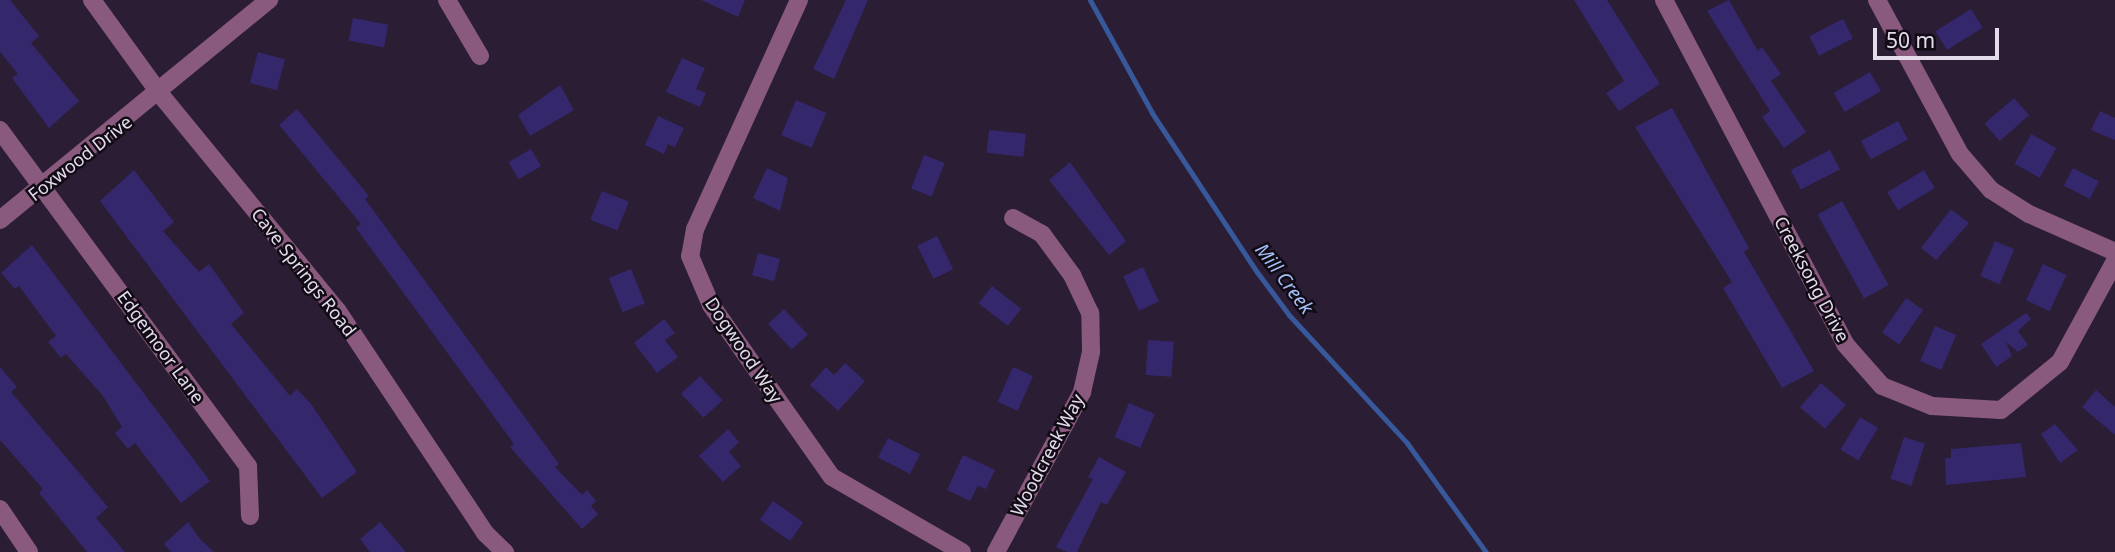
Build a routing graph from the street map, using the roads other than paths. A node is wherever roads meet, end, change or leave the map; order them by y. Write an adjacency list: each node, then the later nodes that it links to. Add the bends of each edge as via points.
1 (92, 0): 8 (street, Cave Springs Road)
2 (269, 0): 8 (street, Foxwood Drive)
3 (447, 0): 7 (street)
4 (799, 0): 19 (street, Dogwood Way, via 695,229 690,256 711,305 832,477)
5 (1664, 0): 14 (street, Creeksong Drive, via 1845,344 1882,386 1932,406 2001,410 2060,362)
6 (1877, 0): 13 (street, via 1959,154 1991,190 2029,214)
7 (480, 56)
8 (160, 94): 10 (street, Foxwood Drive); 18 (street, Cave Springs Road, via 337,310 485,533)
9 (0, 130): 10 (street, Edgemoor Lane)
10 (45, 187): 12 (street, Foxwood Drive); 16 (street, Edgemoor Lane, via 247,466)
11 (1013, 218): 20 (street, Woodcreek Way, via 1042,234 1072,275 1090,313 1091,352 1082,392)
12 (0, 220)
13 (2115, 252)
14 (2115, 261)
15 (0, 509): 17 (street)
16 (250, 516)
17 (29, 552)
18 (505, 552)
19 (962, 552)
20 (996, 552)

